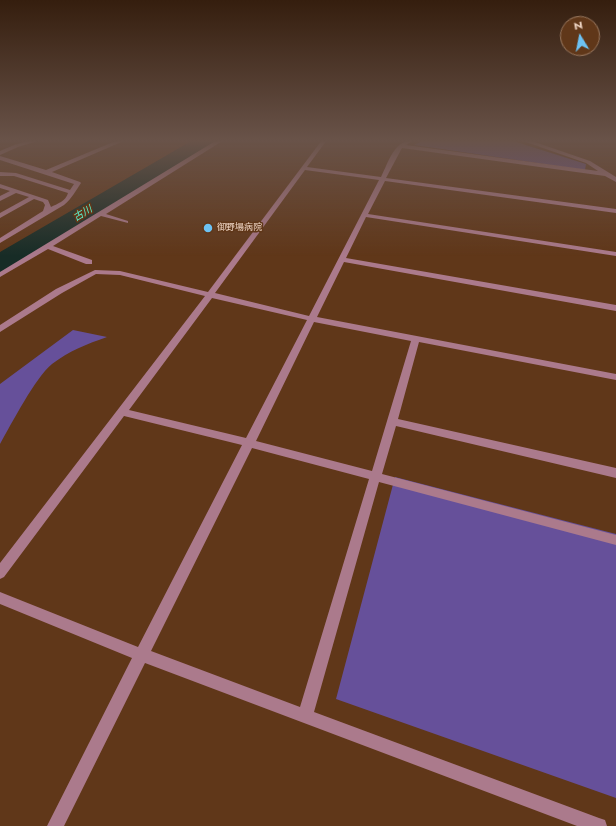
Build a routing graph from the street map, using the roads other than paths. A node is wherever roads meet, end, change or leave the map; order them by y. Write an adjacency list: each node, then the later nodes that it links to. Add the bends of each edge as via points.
1 (28, 179): 9 (street)
2 (68, 179): 9 (street, via 78,183)
3 (158, 179): 14 (street)
4 (295, 179): 24 (street)
5 (372, 179): 6 (street)
6 (382, 180): 12 (street); 15 (street)
7 (0, 186): 8 (street)
8 (15, 191): 10 (street); 11 (street)
9 (71, 192): 13 (street, via 70,197 62,204)
10 (2, 197)
11 (34, 197): 13 (street, via 46,201); 16 (street)
12 (616, 211)
13 (46, 212): 18 (street)
14 (100, 214): 17 (street); 19 (street)
15 (364, 215): 20 (street); 21 (street)
16 (0, 216)
17 (126, 222)
18 (0, 241)
19 (47, 246): 22 (street); 23 (street)
20 (616, 254)
21 (342, 259): 25 (street); 26 (street)
22 (89, 262)
23 (0, 275)
24 (210, 295): 26 (street); 27 (street, via 120,273 95,272 59,291); 30 (street)
25 (616, 308)
26 (312, 319): 28 (street); 32 (street)
27 (0, 329)
28 (416, 338): 29 (street); 31 (street)
29 (616, 377)
30 (122, 412): 32 (street); 36 (street)
31 (391, 421): 33 (street); 34 (street)
32 (249, 443): 34 (street); 38 (street)
33 (616, 472)
34 (375, 476): 35 (street); 39 (street)
35 (616, 540)
36 (0, 573)
37 (0, 598): 38 (street)
38 (142, 655): 39 (street); 40 (street)
39 (305, 716): 41 (street)
40 (54, 826)
41 (599, 826)

